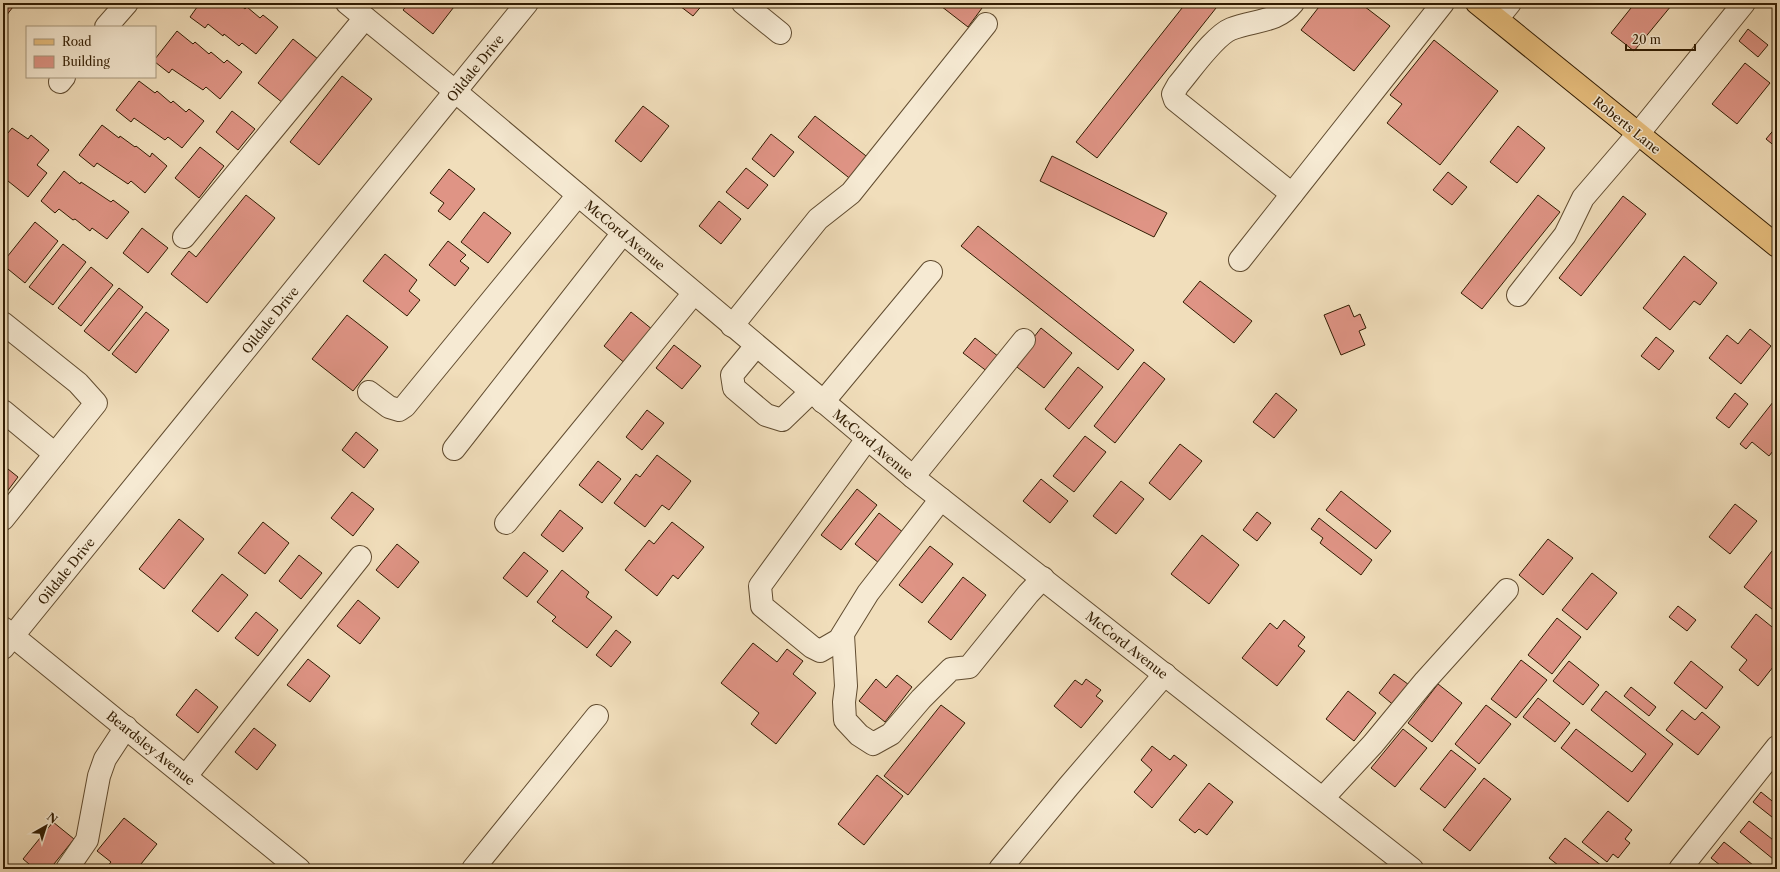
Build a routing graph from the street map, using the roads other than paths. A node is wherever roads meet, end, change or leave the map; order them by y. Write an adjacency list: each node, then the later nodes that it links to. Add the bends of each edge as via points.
1 (126, 3): 12 (street)
2 (347, 3): 10 (street, McCord Avenue)
3 (528, 3): 14 (street, Oildale Drive)
4 (743, 3): 13 (street)
5 (1293, 3): 16 (street, via 1287,10 1266,21 1231,29 1219,37 1173,94 1175,100)
6 (1443, 3): 16 (street)
7 (1477, 3): 9 (main road, Roberts Lane)
8 (1744, 3): 15 (street)
9 (1503, 11): 15 (main road, Roberts Lane)
10 (365, 18): 14 (street, McCord Avenue); 19 (street)
11 (986, 24): 26 (street, via 851,193 818,219)
12 (107, 26)
13 (780, 33)
14 (456, 92): 17 (street, McCord Avenue); 43 (street, Oildale Drive)
15 (1638, 134): 20 (main road, Roberts Lane); 24 (street, via 1583,198 1565,235)
16 (1292, 194): 21 (street)
17 (578, 195): 18 (street, McCord Avenue); 29 (street, via 404,406 399,410 389,407)
18 (622, 233): 23 (street, McCord Avenue); 33 (street)
19 (184, 237)
20 (1777, 246)
21 (1240, 260)
22 (931, 272): 30 (street)
23 (694, 293): 26 (street, McCord Avenue); 38 (street)
24 (1518, 295)
25 (3, 323): 34 (street, via 78,383 96,402)
26 (732, 326): 28 (street, McCord Avenue)
27 (1024, 340): 35 (street)
28 (756, 346): 30 (street, McCord Avenue); 30 (street, via 732,375 734,388 766,415 782,420)
29 (369, 392)
30 (817, 397): 32 (street, McCord Avenue)
31 (3, 411): 34 (street)
32 (867, 439): 35 (street, McCord Avenue); 42 (street, via 760,586 762,606 812,647 820,651 840,640)
33 (454, 449)
34 (55, 454): 37 (street)
35 (913, 477): 36 (street, McCord Avenue)
36 (941, 499): 40 (street, McCord Avenue); 42 (street, via 868,593)
37 (3, 519)
38 (506, 523)
39 (360, 557): 48 (street)
40 (1043, 578): 42 (street, via 969,667 951,669 891,734 873,744 859,736 845,720); 44 (street, McCord Avenue)
41 (1507, 590): 49 (street, via 1425,681 1374,744)
42 (843, 635)
43 (6, 637): 46 (street, Beardsley Avenue)
44 (1165, 674): 49 (street, McCord Avenue); 53 (street)
45 (597, 716): 52 (street)
46 (126, 727): 48 (street, Beardsley Avenue); 50 (street, via 105,759 99,776 87,840)
47 (1777, 747): 55 (street)
48 (186, 776): 51 (street, Beardsley Avenue)
49 (1323, 798): 54 (street, McCord Avenue)
50 (67, 869)
51 (299, 869)
52 (473, 869)
53 (1000, 869)
54 (1412, 869)
55 (1680, 869)

